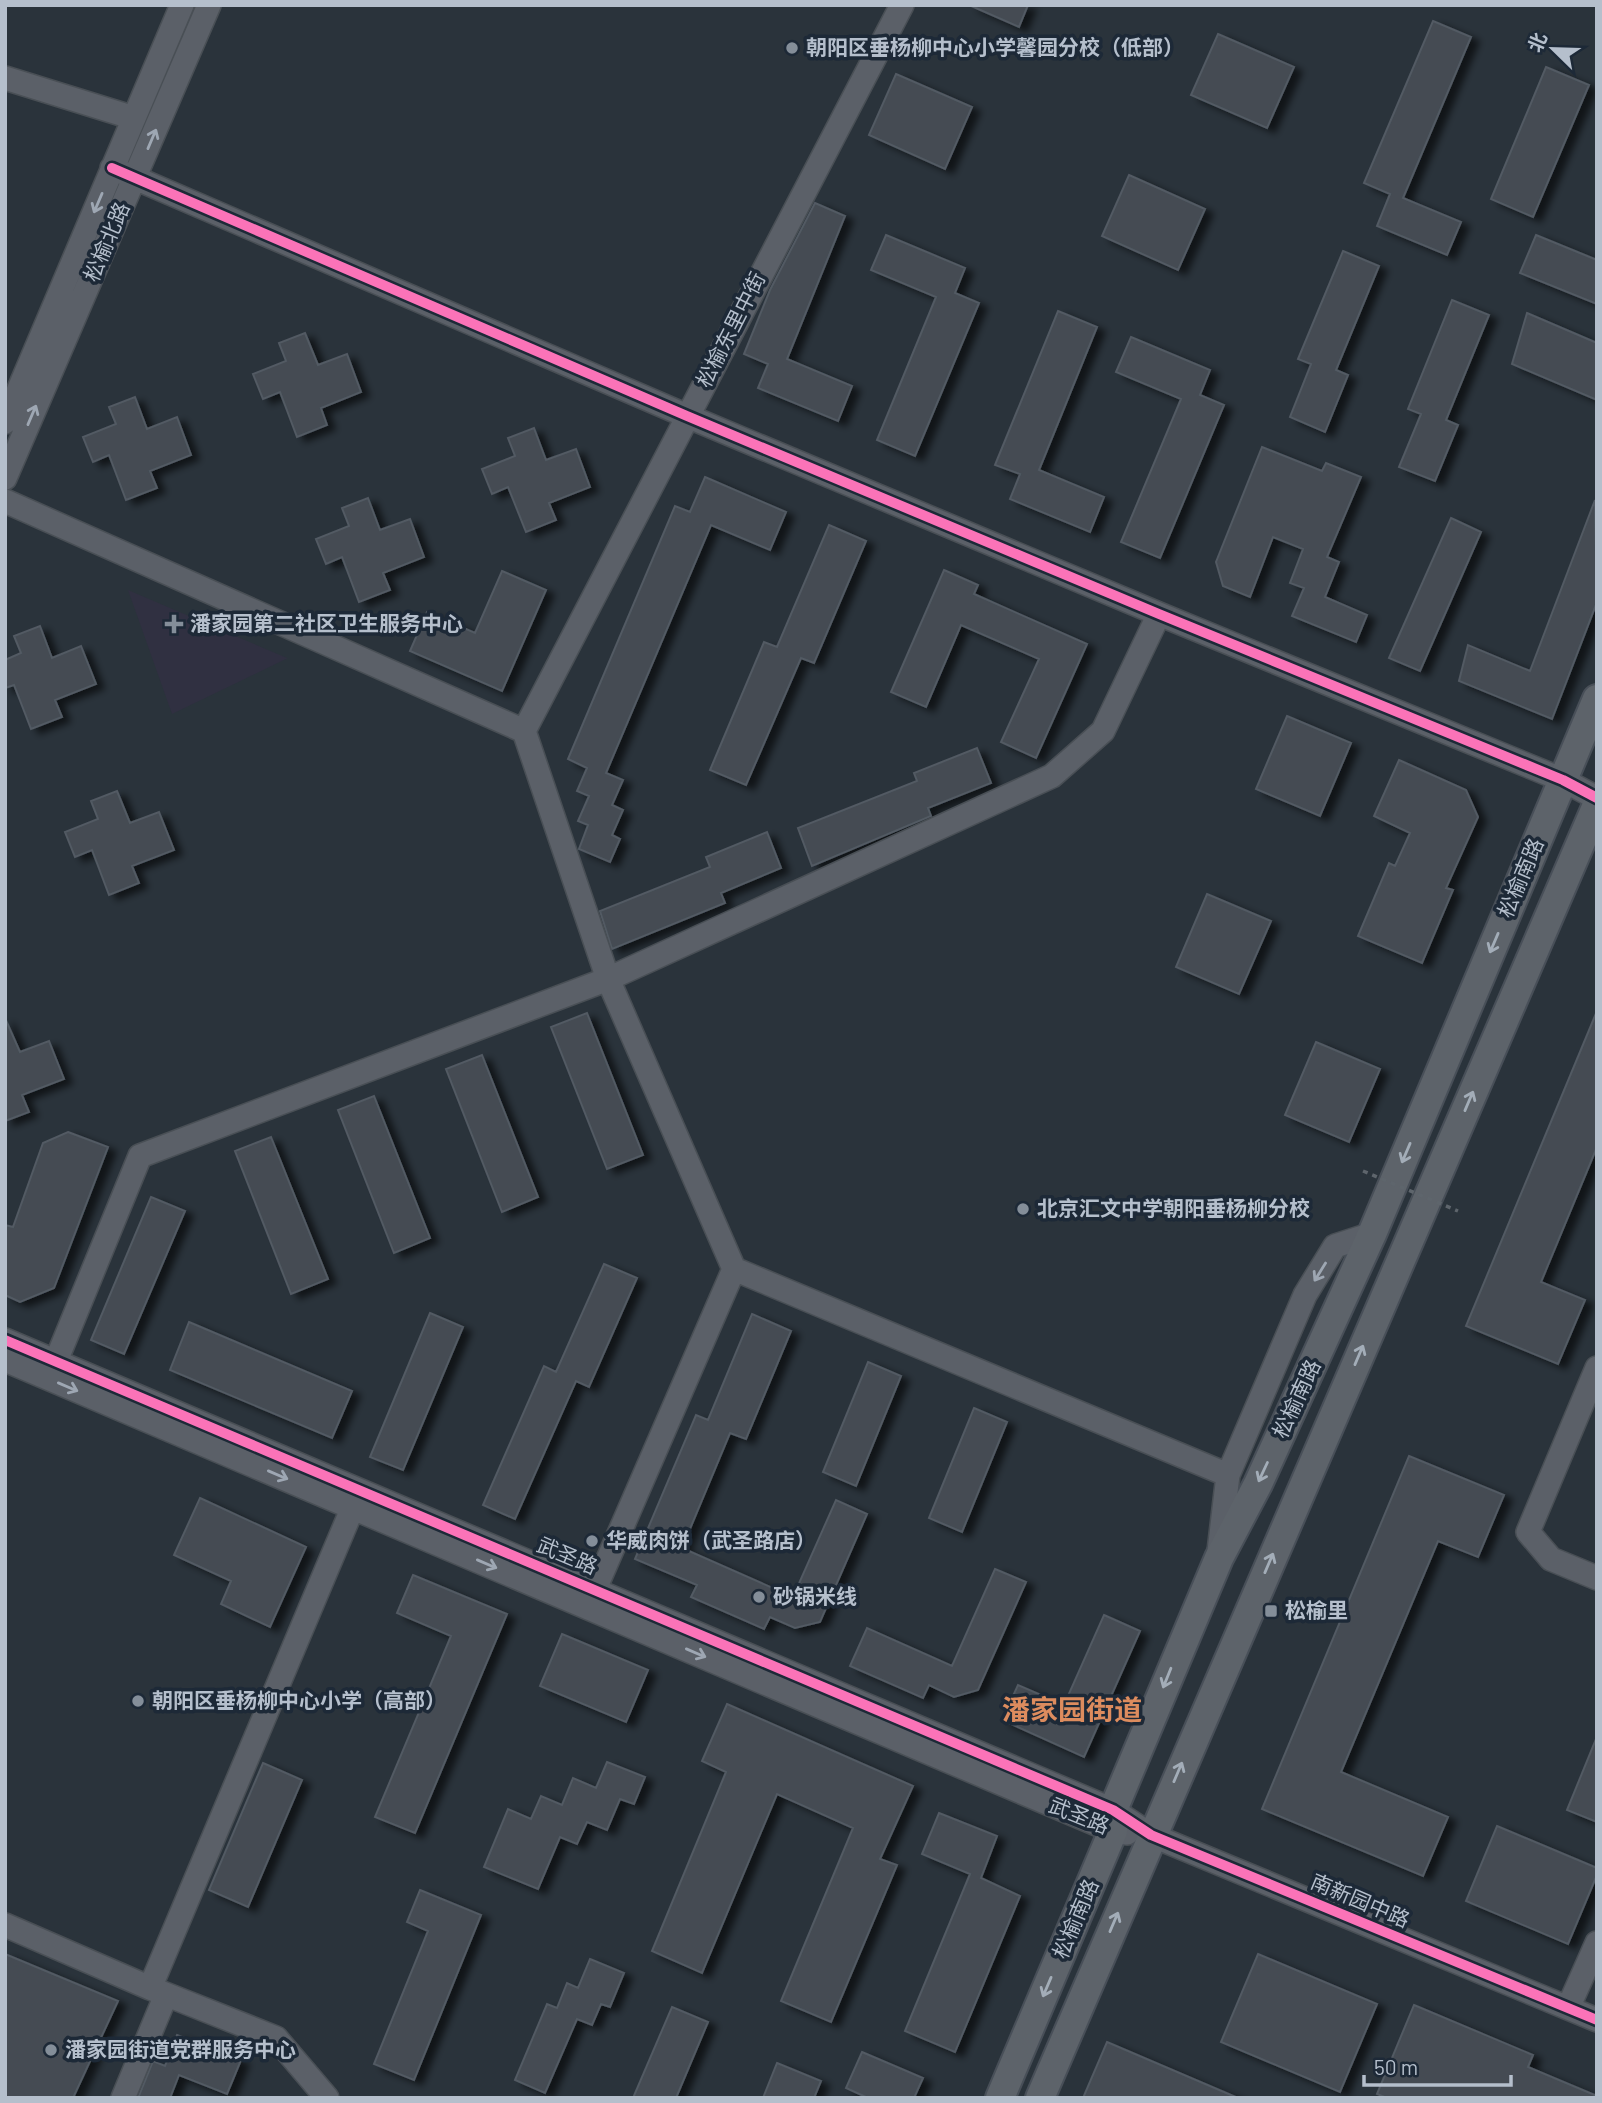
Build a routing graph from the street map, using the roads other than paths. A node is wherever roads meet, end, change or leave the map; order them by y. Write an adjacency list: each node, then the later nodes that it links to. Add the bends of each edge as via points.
1 (181, 5): 5 (street, 松榆北路)
2 (209, 5): 7 (street, 松榆北路, one-way to 2)
3 (902, 5): 8 (street, 松榆东里中街)
4 (5, 78): 5 (street)
5 (134, 118): 6 (street, 松榆北路)
6 (113, 168): 7 (street); 9 (street, 松榆北路, one-way to 9)
7 (135, 178): 8 (street); 10 (street, 松榆北路, one-way to 7)
8 (687, 416): 12 (street); 14 (street, 松榆东里中街)
9 (5, 422)
10 (5, 478)
11 (5, 501): 14 (street)
12 (1159, 614): 15 (street); 18 (street, via 1103,731 1052,776)
13 (1597, 699): 15 (main road, 松榆南路)
14 (524, 731): 18 (street)
15 (1563, 780): 16 (street); 19 (main road, 松榆南路, one-way to 19)
16 (1597, 798)
17 (1597, 805): 31 (main road, 松榆南路, one-way to 17)
18 (608, 979): 20 (street); 23 (street, via 140,1156)
19 (1372, 1234): 25 (street, one-way to 25, via 1335,1246 1305,1295); 27 (main road, 松榆南路, one-way to 27, via 1258,1484)
20 (734, 1269): 25 (street); 29 (street)
21 (5, 1340): 23 (street, 武圣路)
22 (5, 1360): 26 (street, 武圣路, one-way to 26)
23 (56, 1361): 29 (street, 武圣路)
24 (1597, 1368): 28 (street, via 1528,1532 1552,1559)
25 (1228, 1475): 27 (street)
26 (353, 1507): 30 (street, 武圣路, one-way to 30); 34 (street)
27 (1219, 1558): 30 (main road, 松榆南路, one-way to 30)
28 (1597, 1578)
29 (595, 1588): 30 (street, 武圣路)
30 (1113, 1820): 31 (street, 南新园中路); 39 (main road, 松榆南路, one-way to 39)
31 (1151, 1835): 35 (street, 南新园中路); 40 (main road, 松榆南路, one-way to 31)
32 (5, 1925): 34 (street)
33 (1597, 1943): 35 (street)
34 (158, 1991): 37 (street); 38 (street, via 276,2038)
35 (1567, 2008): 36 (street, 南新园中路)
36 (1597, 2020)
37 (123, 2098)
38 (327, 2098)
39 (1000, 2098)
40 (1040, 2098)

